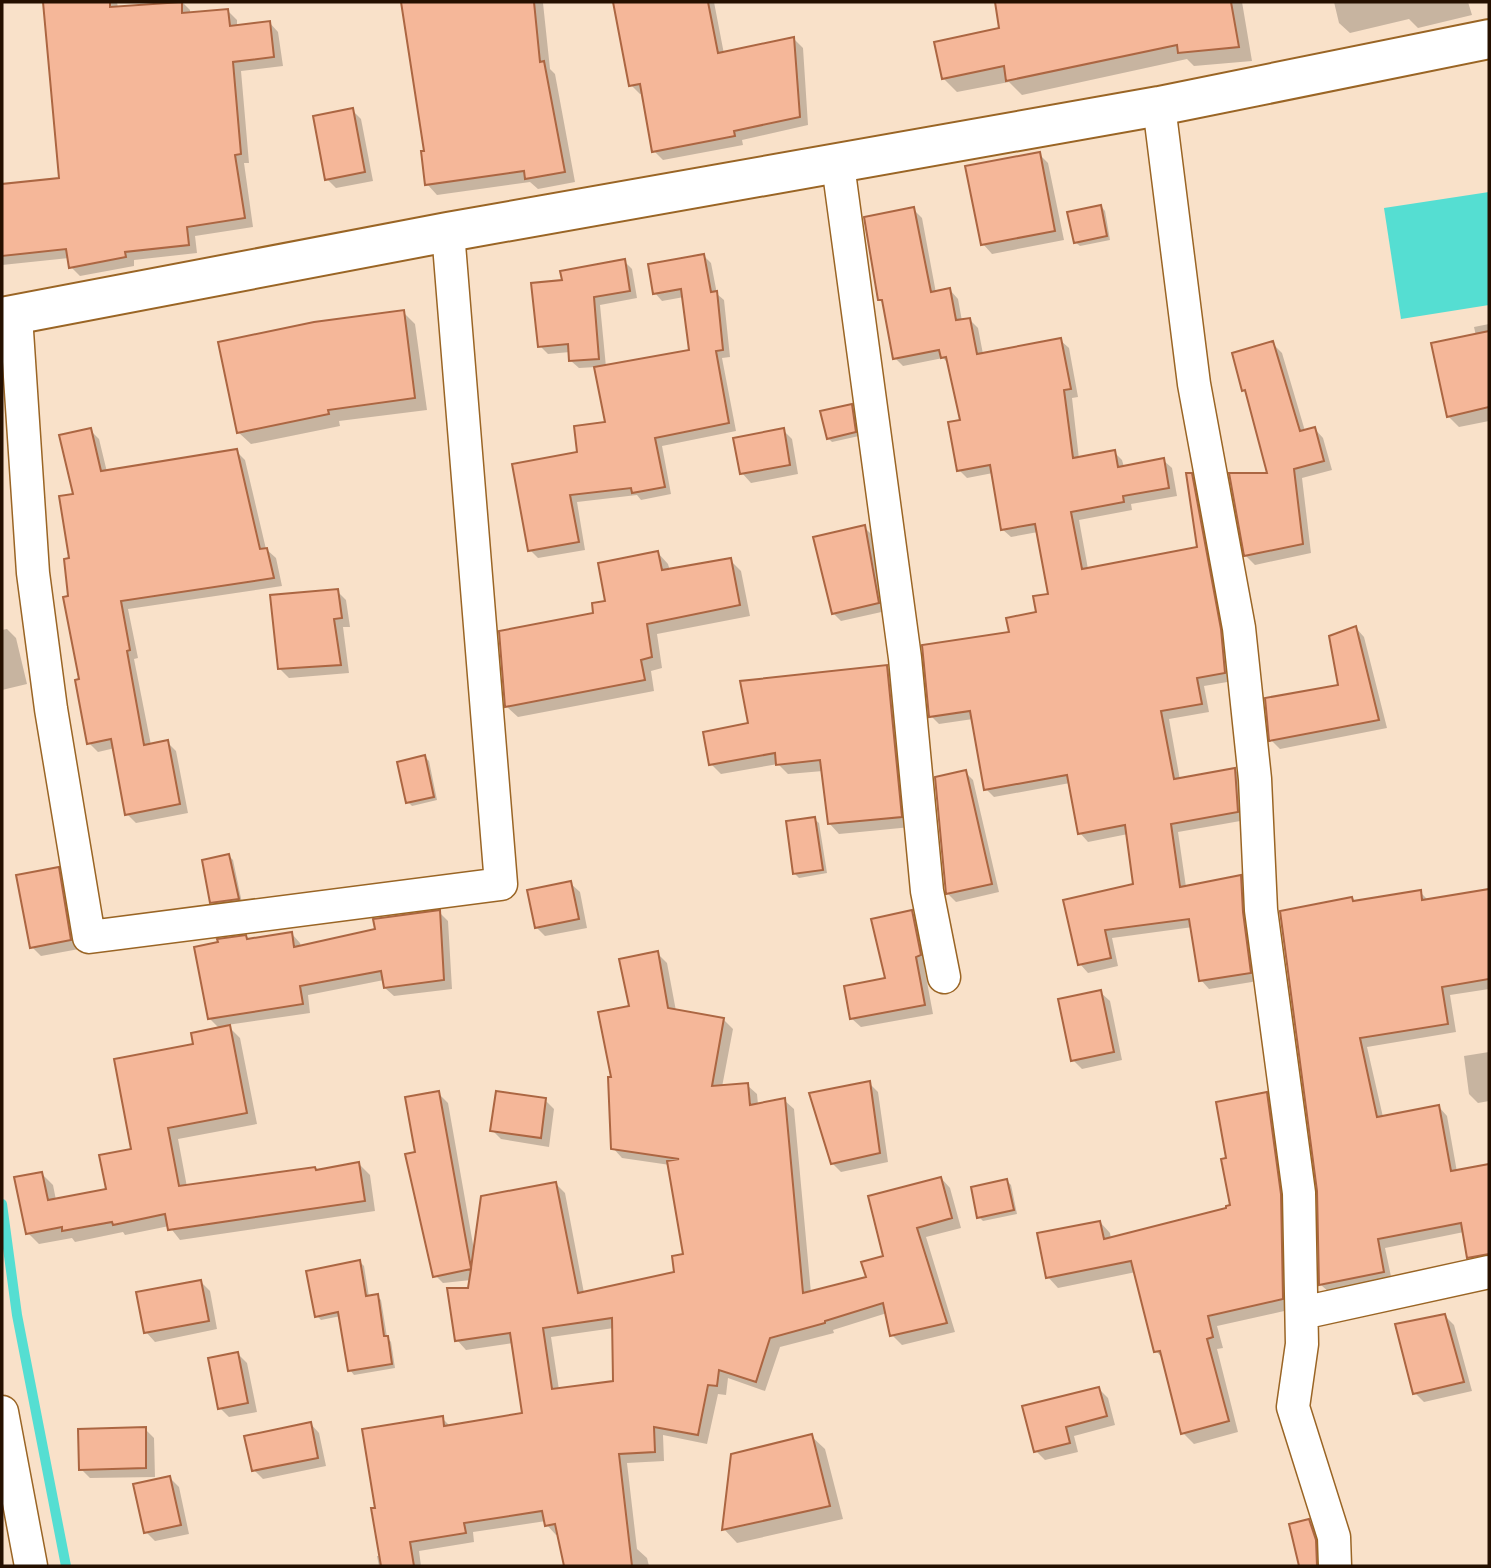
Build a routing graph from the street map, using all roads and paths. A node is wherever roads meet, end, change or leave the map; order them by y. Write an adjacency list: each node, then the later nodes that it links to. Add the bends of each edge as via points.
1 (1489, 39): 2 (main road)
2 (1159, 106): 3 (main road); 8 (street, via 1194,384 1239,628 1255,779 1261,910 1299,1193)
3 (838, 165): 4 (main road); 6 (street, via 905,658 927,891)
4 (448, 232): 5 (main road); 5 (street, via 501,884 89,937 33,573)
5 (9, 316)
6 (944, 977)
7 (1489, 1272): 8 (street)
8 (1301, 1313): 11 (street, via 1302,1345 1293,1407 1334,1537)
9 (2, 1412): 10 (street)
10 (31, 1566)
11 (1335, 1566)

